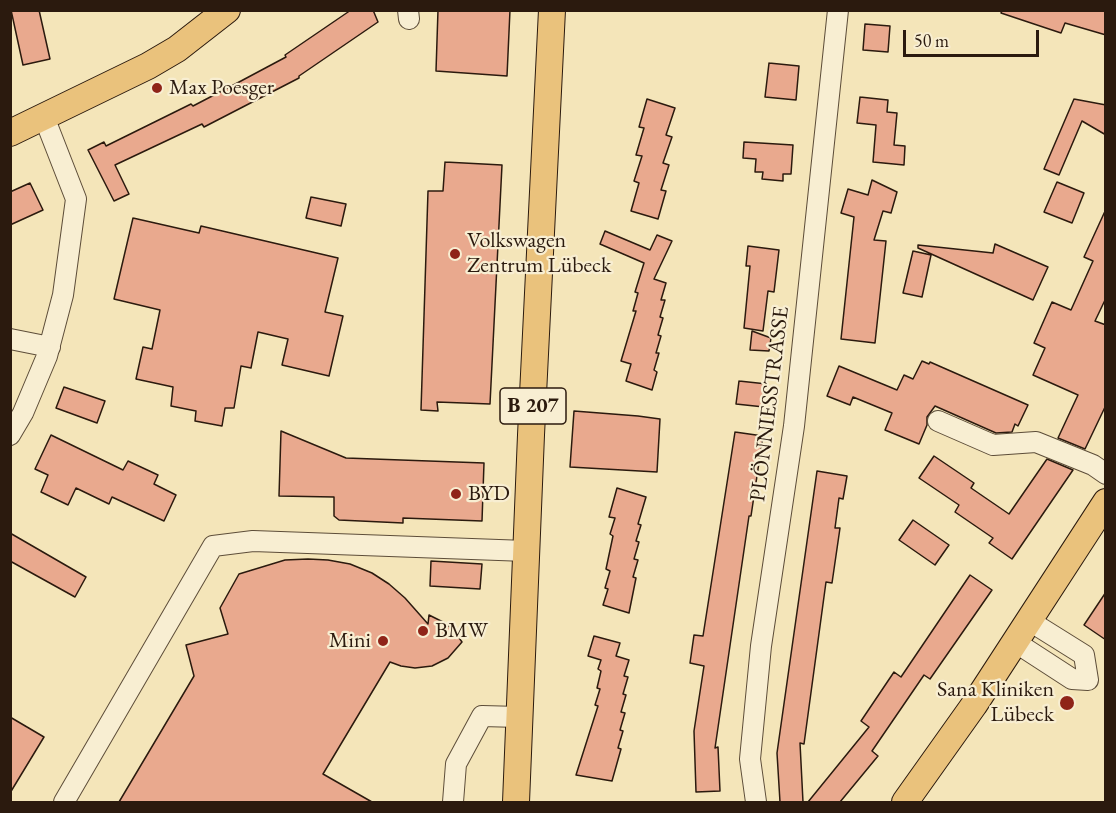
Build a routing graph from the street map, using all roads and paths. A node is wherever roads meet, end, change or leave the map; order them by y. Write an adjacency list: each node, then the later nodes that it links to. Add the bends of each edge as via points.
1 (227, 10): 4 (main road, via 148,66)
2 (552, 10): 12 (main road, B 207)
3 (838, 10): 19 (street, PLÖNNIESSTRASSE, via 794,426 761,646 750,759)
4 (44, 117): 5 (main road); 7 (street, via 76,199 63,295)
5 (10, 133)
6 (10, 339): 7 (street)
7 (50, 347): 9 (street)
8 (938, 421): 10 (street, via 993,445 1036,442)
9 (10, 435)
10 (1106, 474)
11 (1106, 502): 13 (main road)
12 (526, 551): 15 (main road, B 207); 16 (street, via 253,541 213,546)
13 (1028, 620): 14 (main road); 14 (street, via 1084,655 1080,679)
14 (1015, 642): 20 (main road)
15 (519, 717): 17 (street, via 482,716 456,764); 18 (main road, B 207)
16 (64, 802)
17 (453, 802)
18 (516, 802)
19 (756, 802)
20 (905, 802)

